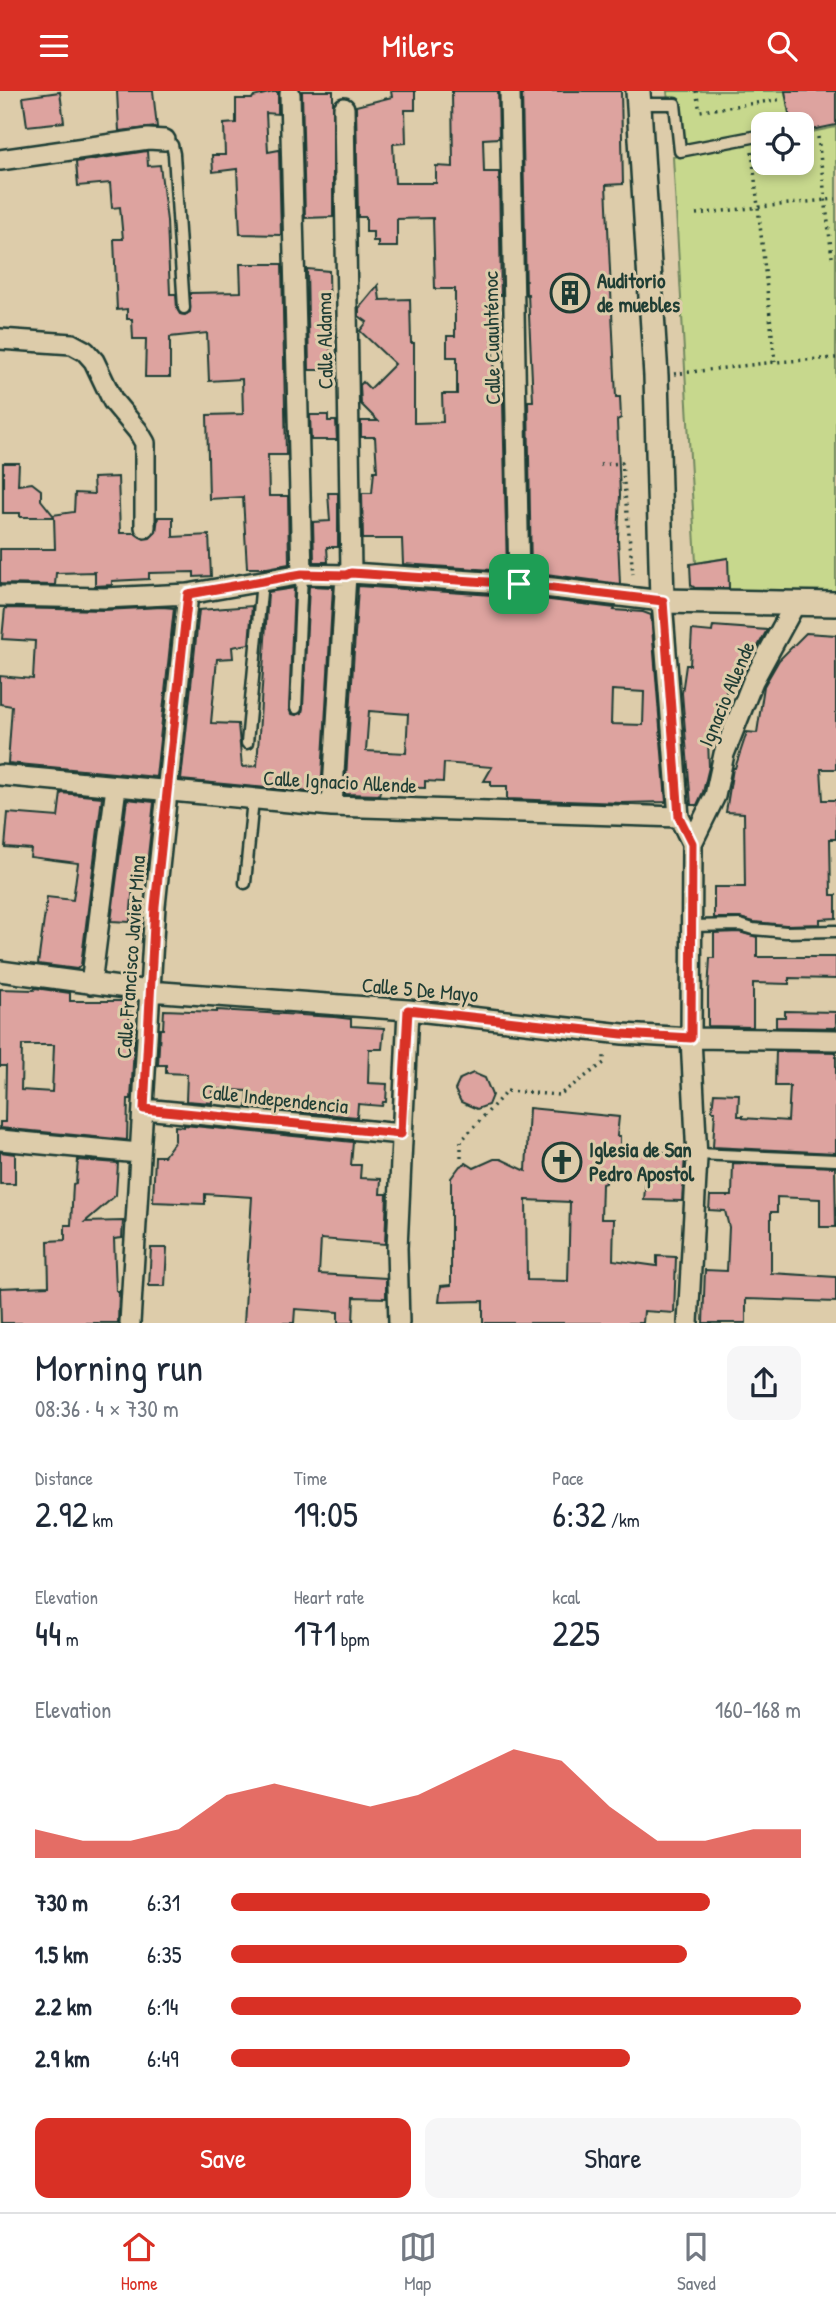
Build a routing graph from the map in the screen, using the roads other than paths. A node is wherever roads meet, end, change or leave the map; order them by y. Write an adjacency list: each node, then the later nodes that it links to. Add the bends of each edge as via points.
1 (510, 91): 14 (street, Calle Cuauhtémoc)
2 (289, 94): 11 (street)
3 (638, 97): 5 (lane, via 675,104 680,151); 17 (street, via 656,376)
4 (344, 108): 12 (street, Calle Aldama)
5 (751, 137)
6 (165, 140): 7 (street); 8 (lane, via 174,154)
7 (0, 160)
8 (184, 308)
9 (0, 339): 10 (street, via 72,344 94,361 113,401 145,443)
10 (145, 527)
11 (302, 574): 12 (street); 13 (street); 20 (lane)
12 (349, 574): 14 (street); 26 (street)
13 (262, 581): 15 (street); 21 (lane)
14 (519, 584): 17 (street)
15 (188, 594): 16 (street); 24 (street, Calle Francisco Javier Mina)
16 (0, 596)
17 (663, 601): 18 (street); 27 (street)
18 (795, 604): 19 (street); 28 (street, Ignacio Allende, via 753,681 724,754 715,796)
19 (836, 604)
20 (296, 708)
21 (247, 743)
22 (0, 775): 23 (street, Calle Ignacio Allende)
23 (116, 787): 24 (street, Calle Ignacio Allende); 33 (street)
24 (166, 790): 25 (street, Calle Ignacio Allende); 34 (street, Calle Francisco Javier Mina)
25 (253, 799): 26 (street, Calle Ignacio Allende); 29 (lane)
26 (332, 806): 27 (street, Calle Ignacio Allende)
27 (679, 817): 28 (street)
28 (692, 843): 30 (street)
29 (245, 883)
30 (691, 926): 31 (lane); 36 (street)
31 (836, 931)
32 (0, 971): 33 (street, Calle 5 De Mayo)
33 (91, 984): 34 (street, Calle 5 De Mayo)
34 (149, 991): 35 (street, Calle 5 De Mayo); 38 (street, Calle Francisco Javier Mina)
35 (408, 1010): 36 (street, Calle 5 De Mayo); 39 (street)
36 (691, 1038): 37 (street, Calle 5 De Mayo); 42 (street)
37 (836, 1040)
38 (144, 1109): 39 (street, Calle Independencia); 41 (street, Calle Francisco Javier Mina)
39 (401, 1134): 45 (street)
40 (0, 1140): 41 (street)
41 (139, 1153): 44 (street, Calle Francisco Javier Mina)
42 (697, 1154): 43 (lane); 46 (street)
43 (836, 1160)
44 (130, 1323)
45 (399, 1323)
46 (688, 1323)

